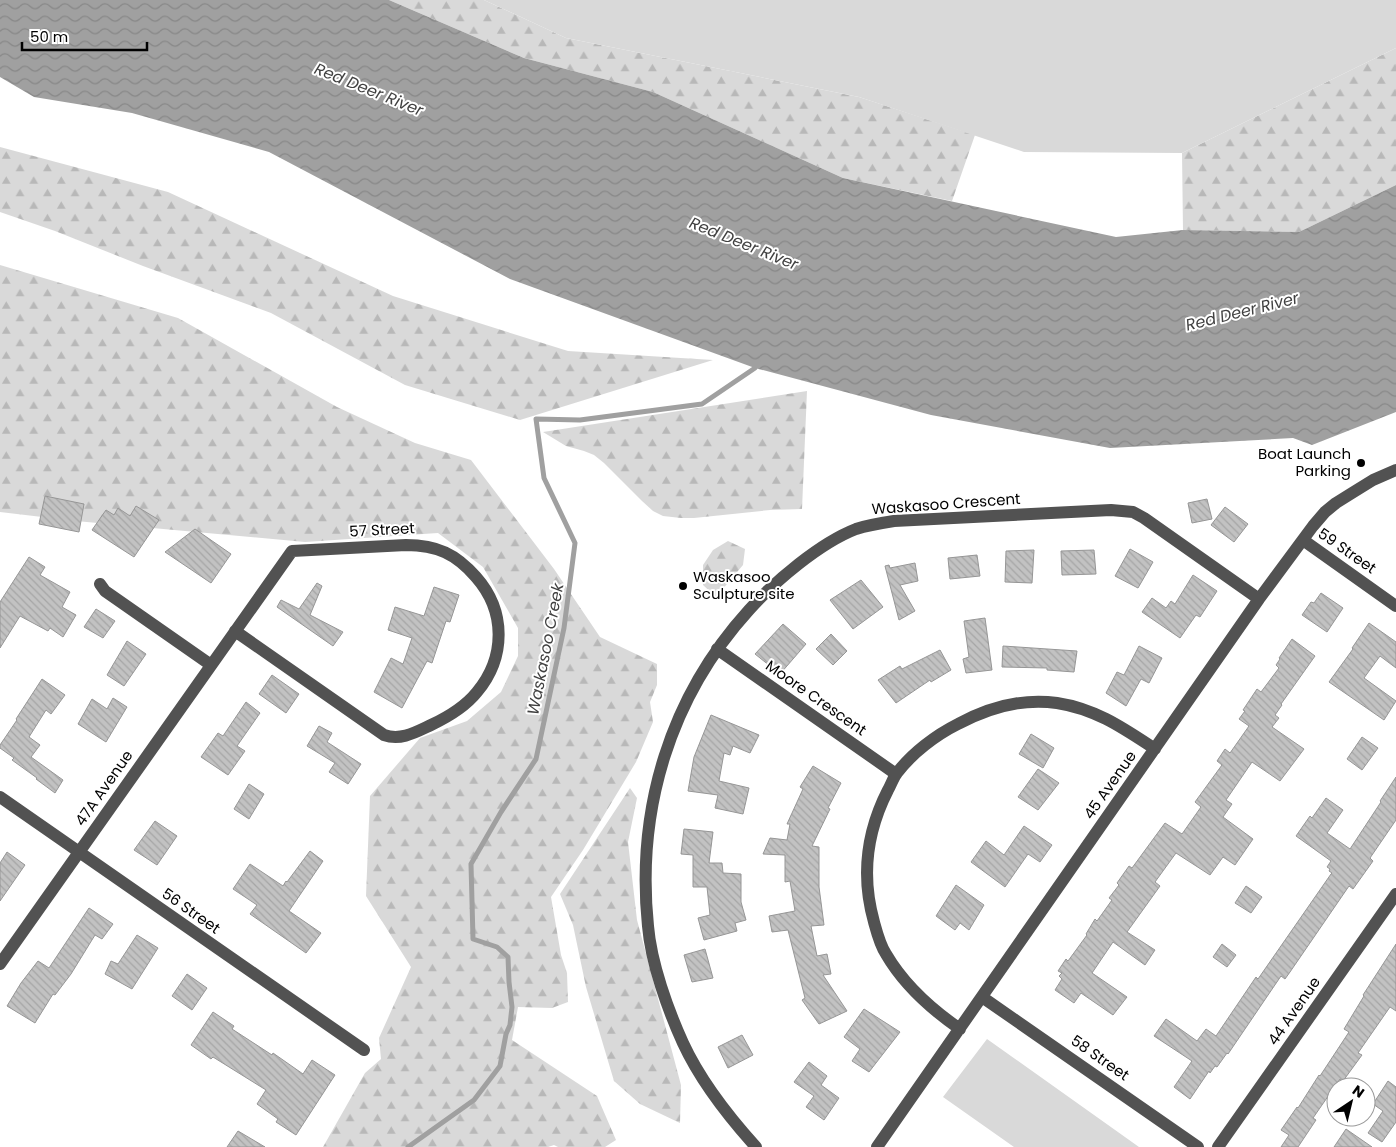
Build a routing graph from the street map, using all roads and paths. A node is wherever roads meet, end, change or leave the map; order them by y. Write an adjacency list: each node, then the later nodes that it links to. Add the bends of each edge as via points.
1 (1396, 470): 2 (street, 45 Avenue, via 1336,503)
2 (1303, 540): 4 (street, 45 Avenue); 5 (street, 59 Street)
3 (100, 584): 8 (street, via 105,591)
4 (1259, 599): 7 (street, Waskasoo Crescent, via 1133,512 1111,510 894,521 855,530 801,563 757,602); 9 (street, 45 Avenue)
5 (1396, 606)
6 (235, 631): 6 (street, 57 Street, via 394,738 426,728 446,717 477,692 494,662 500,630 490,598 471,571 436,548 415,545 292,551); 8 (street, 47A Avenue)
7 (717, 649): 10 (street, Moore Crescent); 18 (street, Waskasoo Crescent, via 677,721 652,802 646,868 648,927 667,1004 684,1045 714,1096)
8 (211, 665): 12 (street, 47A Avenue)
9 (1155, 749): 10 (street, via 1117,723 1082,709 1042,701 1024,702 976,714 952,727 909,759); 15 (street, 45 Avenue)
10 (896, 774): 16 (street, via 871,831 866,860 870,910 886,954 901,976 916,994)
11 (0, 798): 12 (street, 56 Street)
12 (78, 852): 14 (street, 47A Avenue); 17 (street, 56 Street)
13 (1396, 894): 21 (street, 44 Avenue)
14 (0, 964)
15 (982, 996): 16 (street, 45 Avenue); 20 (street, 58 Street)
16 (960, 1029): 19 (street, 45 Avenue)
17 (364, 1050)
18 (756, 1147)
19 (877, 1147)
20 (1198, 1147)
21 (1218, 1147)

